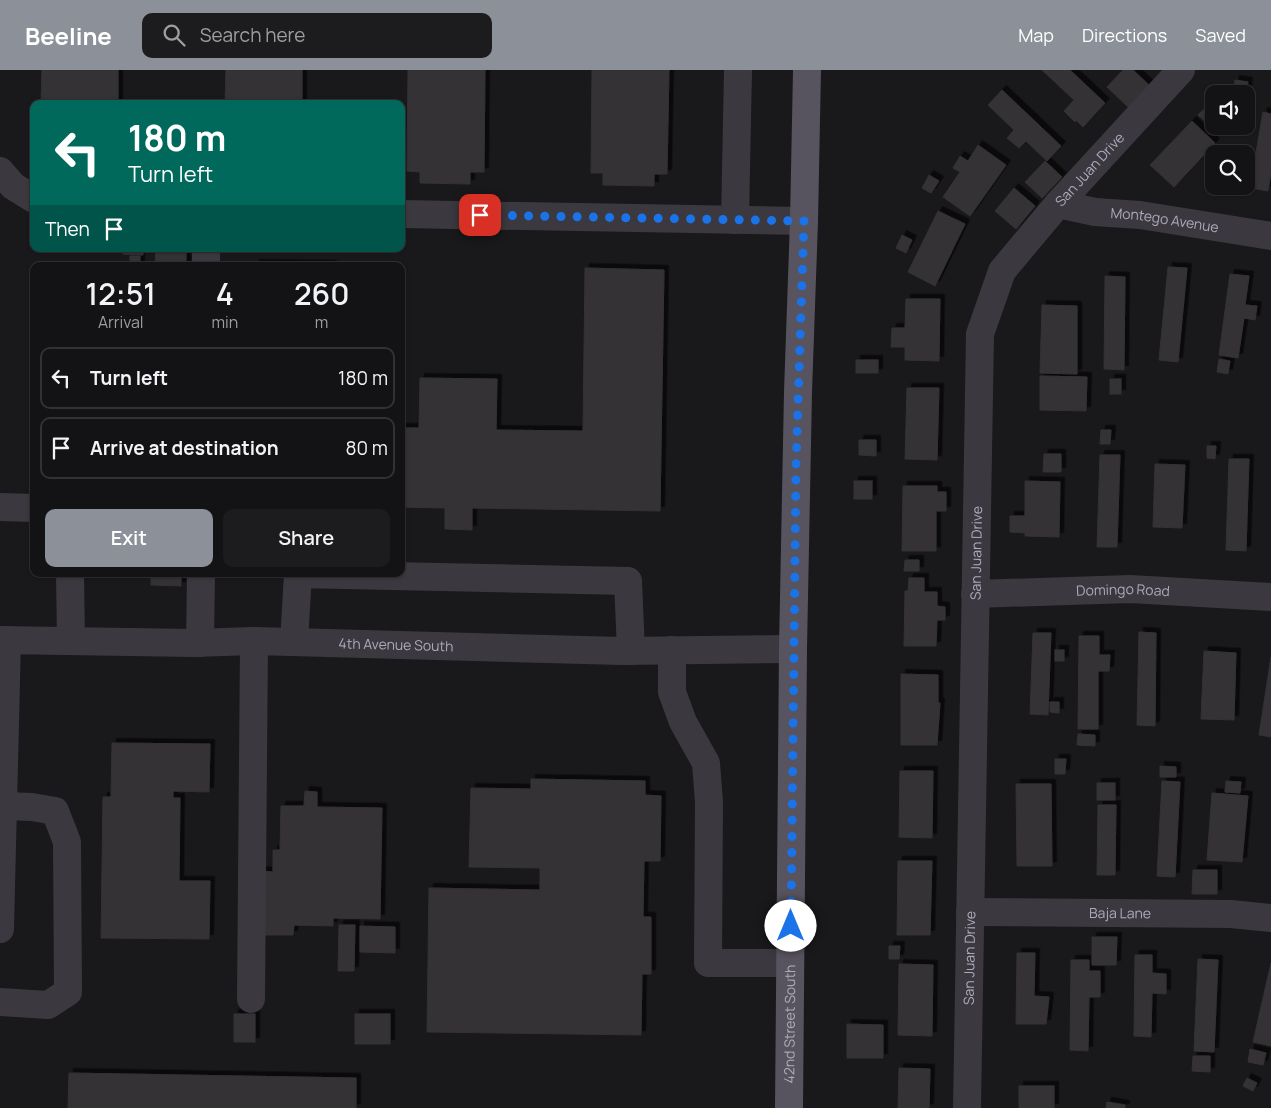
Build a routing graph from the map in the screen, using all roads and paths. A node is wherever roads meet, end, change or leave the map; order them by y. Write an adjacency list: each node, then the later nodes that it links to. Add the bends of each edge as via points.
1 (738, 70): 8 (street)
2 (806, 70): 9 (main road, 42nd Street South)
3 (1181, 70): 6 (street, San Juan Drive)
4 (0, 171): 5 (street, via 13,186)
5 (30, 197)
6 (1058, 204): 10 (street, Montego Avenue); 17 (street, San Juan Drive, via 1002,271 980,334)
7 (405, 214): 8 (street)
8 (735, 220): 9 (street)
9 (804, 221): 24 (main road, 42nd Street South)
10 (1271, 236)
11 (0, 507): 12 (street)
12 (30, 508)
13 (405, 576): 26 (street, via 628,581)
14 (70, 577): 20 (street)
15 (201, 577): 23 (street)
16 (298, 577): 22 (street)
17 (975, 594): 18 (street, Domingo Road, via 1130,589); 28 (street, San Juan Drive)
18 (1271, 596)
19 (3, 640): 20 (street, 4th Avenue South); 27 (street)
20 (71, 641): 23 (street, 4th Avenue South)
21 (254, 641): 22 (street, 4th Avenue South); 23 (street, 4th Avenue South); 32 (street)
22 (294, 642): 26 (street, 4th Avenue South)
23 (200, 643)
24 (793, 649): 25 (street, 4th Avenue South); 31 (main road, 42nd Street South)
25 (672, 650): 26 (street, 4th Avenue South); 31 (street, via 672,692 683,722 706,763 709,802 708,963)
26 (631, 651)
27 (3, 806): 30 (street); 33 (street, via 55,811 67,842 68,992 48,1005)
28 (970, 912): 29 (street, Baja Lane, via 1231,914); 35 (street, San Juan Drive)
29 (1271, 918)
30 (0, 929)
31 (790, 963): 34 (main road, 42nd Street South)
32 (251, 999)
33 (0, 1002)
34 (789, 1108)
35 (967, 1108)

